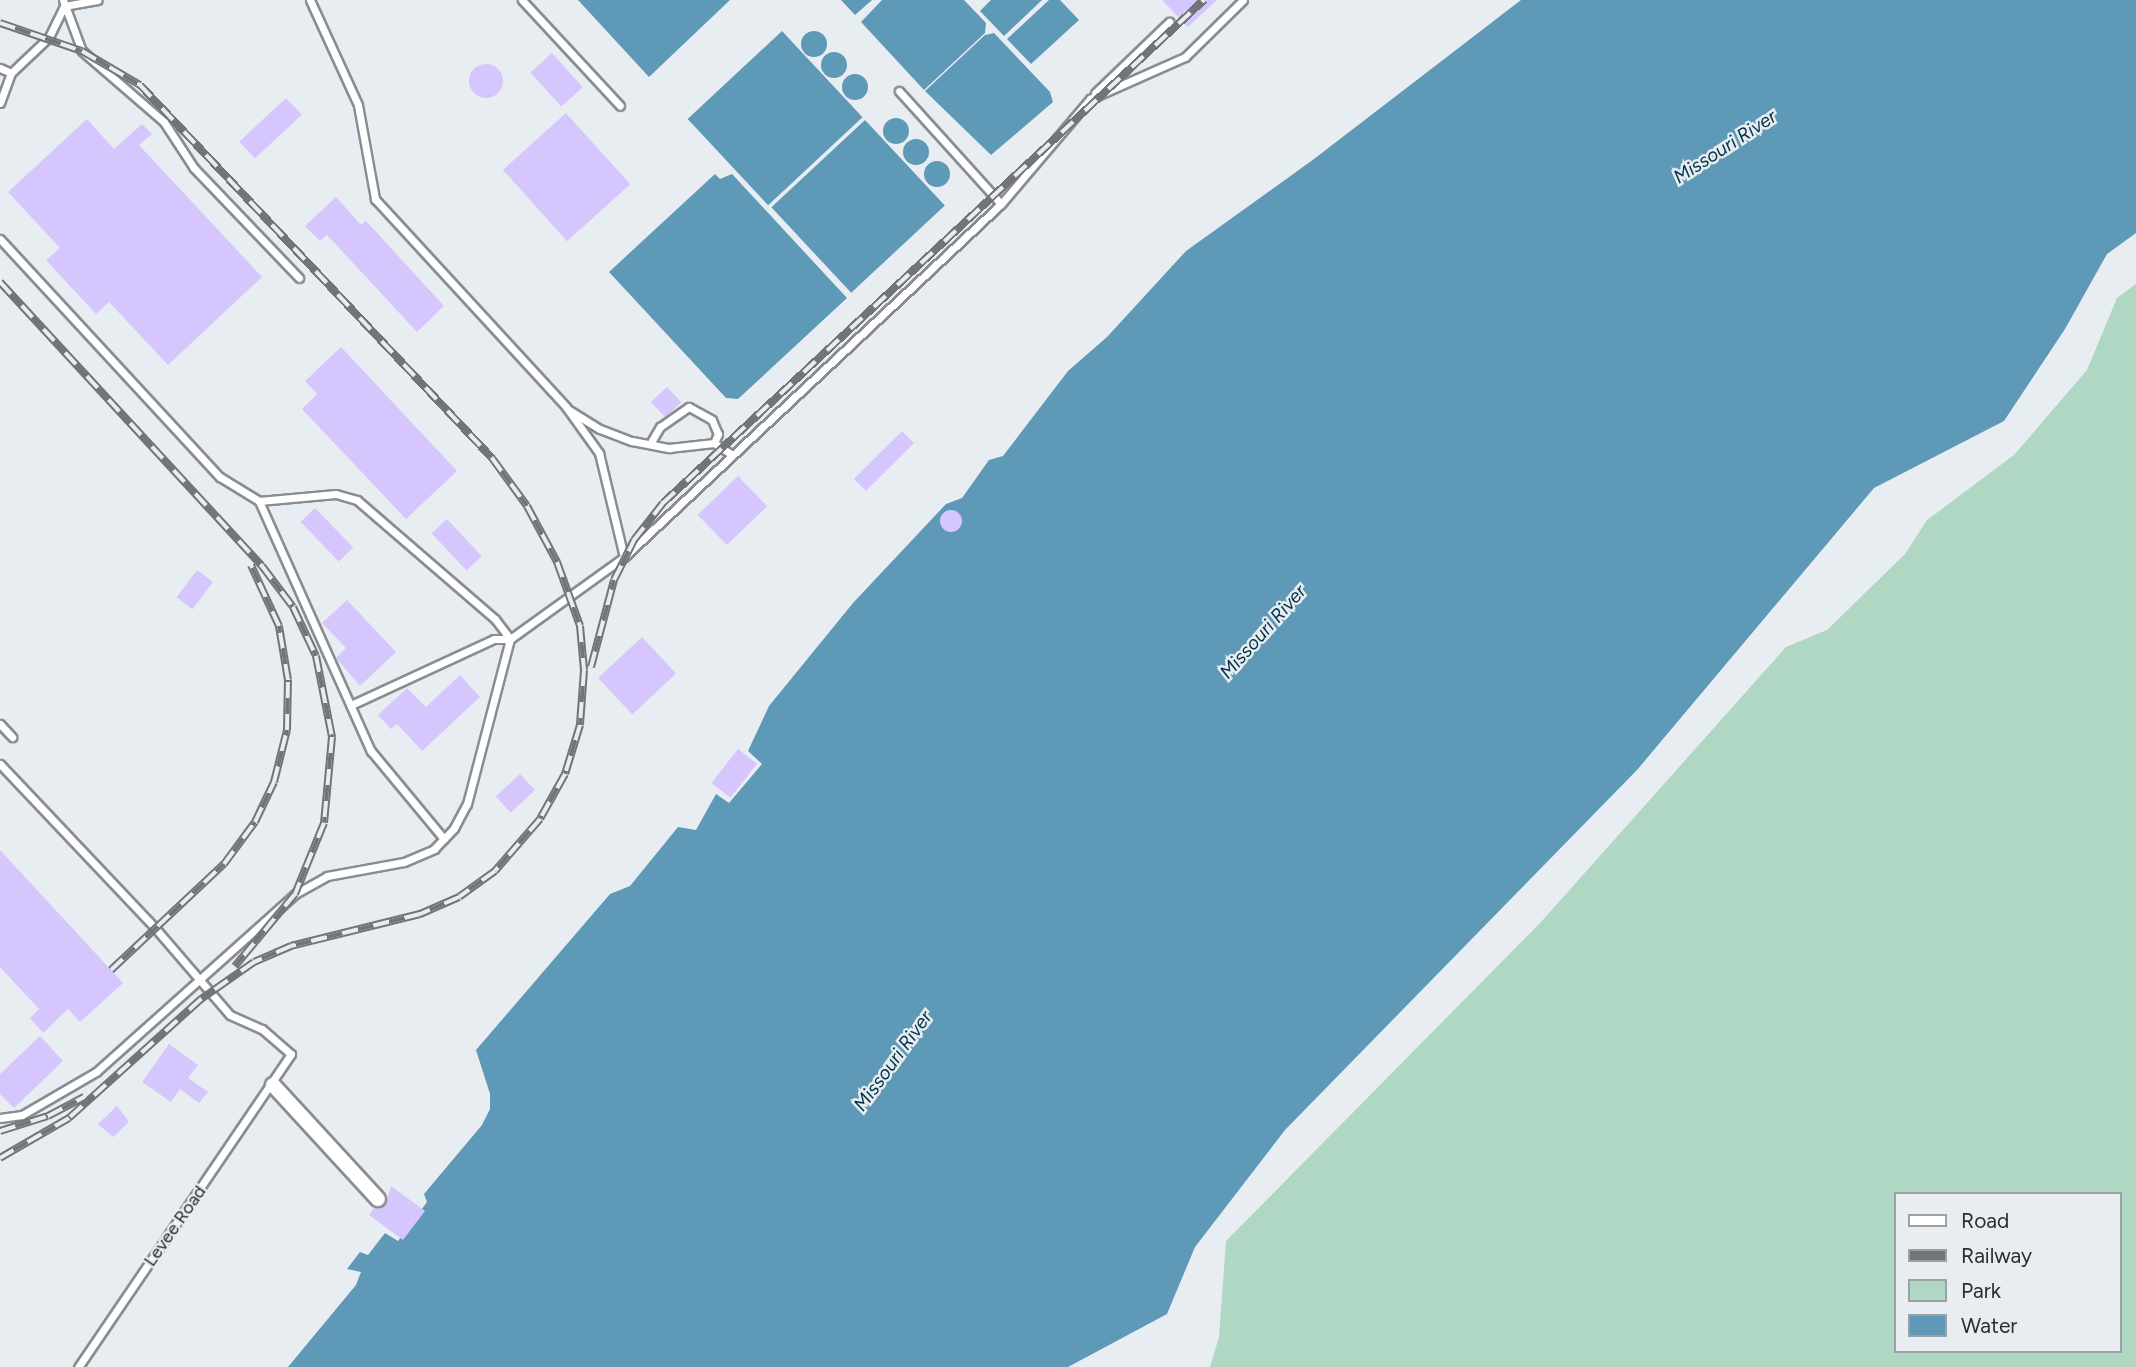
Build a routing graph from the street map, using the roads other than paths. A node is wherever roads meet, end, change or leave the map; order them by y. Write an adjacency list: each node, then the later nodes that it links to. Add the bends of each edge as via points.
1 (97, 0): 5 (lane)
2 (310, 0): 16 (lane, via 358,105 375,199)
3 (522, 0): 12 (lane)
4 (1243, 0): 10 (lane, via 1185,57)
5 (63, 3): 8 (lane, via 49,37); 15 (lane, via 82,51 164,122 194,168)
6 (1169, 22): 10 (lane)
7 (0, 68): 8 (lane)
8 (11, 73): 11 (lane)
9 (899, 91): 13 (lane)
10 (1090, 99): 13 (lane)
11 (0, 103)
12 (620, 106)
13 (1002, 204): 19 (lane)
14 (0, 239): 20 (lane, via 220,477)
15 (299, 278)
16 (566, 407): 18 (lane, via 600,429); 21 (lane, via 599,453)
17 (714, 443): 18 (lane, via 669,448); 18 (lane, via 718,434 712,420 689,407 660,428); 19 (lane)
18 (650, 444)
19 (731, 454): 21 (lane)
20 (259, 501): 22 (lane, via 336,494 358,500 495,619); 23 (lane)
21 (624, 557): 22 (lane)
22 (510, 639): 23 (lane, via 494,639); 27 (lane, via 467,804)
23 (351, 705): 27 (lane, via 371,751)
24 (0, 724): 25 (lane)
25 (12, 737)
26 (0, 764): 28 (lane)
27 (444, 839): 28 (lane, via 404,863 327,876 295,894)
28 (200, 978): 29 (lane, Levee Road, via 230,1015 262,1029 291,1054); 30 (lane, via 96,1072 22,1115)
29 (273, 1085): 31 (street); 32 (lane, Levee Road)
30 (0, 1118)
31 (378, 1199)
32 (78, 1367)

